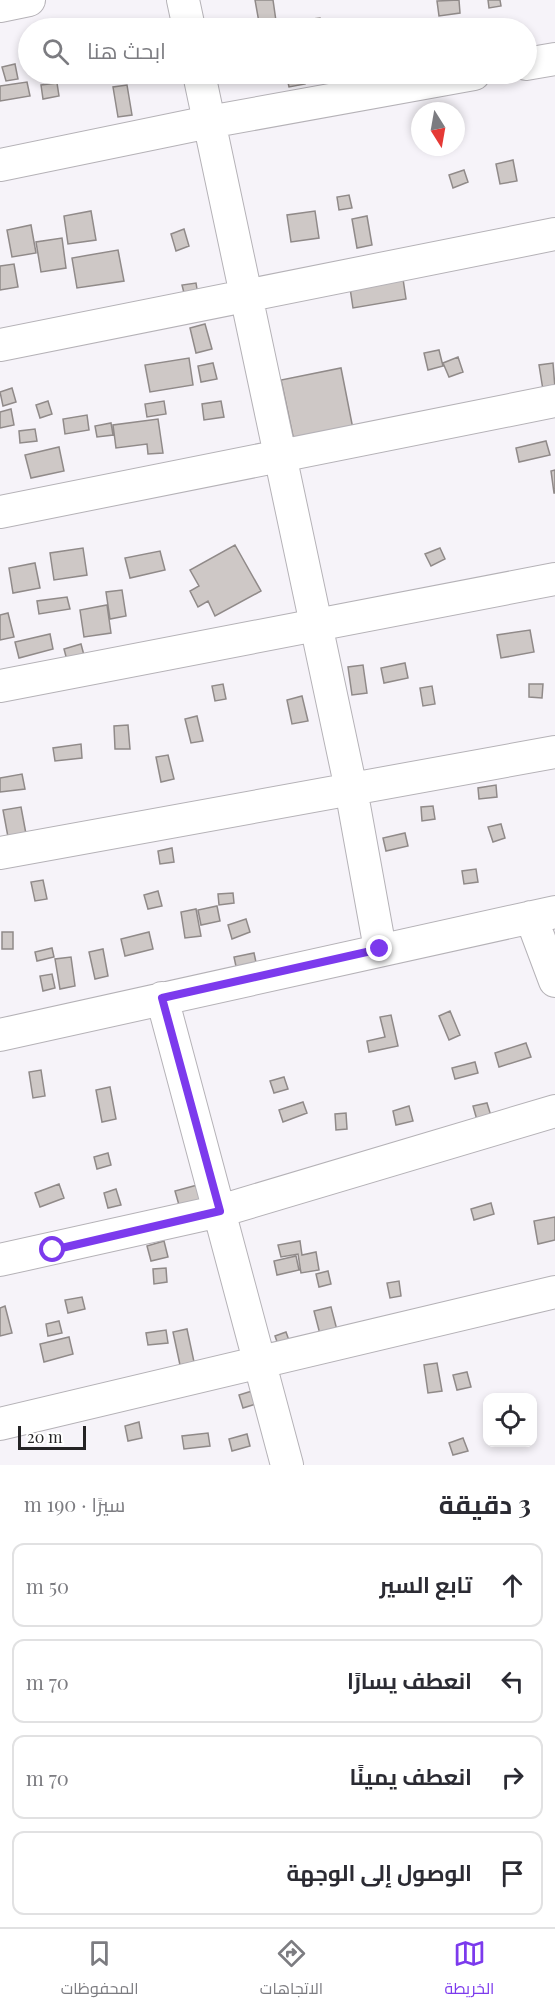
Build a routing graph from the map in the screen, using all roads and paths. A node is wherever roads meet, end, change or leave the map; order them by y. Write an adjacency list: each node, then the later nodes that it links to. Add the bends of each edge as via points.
1 (29, 0): 3 (street)
2 (183, 0): 4 (street)
3 (0, 6)
4 (187, 18)
5 (555, 59): 6 (street)
6 (537, 62)
7 (201, 84): 9 (street)
8 (419, 84): 9 (street)
9 (209, 122): 10 (street); 12 (street)
10 (0, 165)
11 (555, 234): 12 (street)
12 (246, 297): 13 (street); 15 (street)
13 (0, 345)
14 (555, 401): 15 (street)
15 (280, 455): 16 (street); 18 (street)
16 (0, 512)
17 (555, 579): 18 (street)
18 (316, 624): 19 (street); 21 (street)
19 (0, 686)
20 (555, 752): 21 (street)
21 (351, 789): 22 (street); 24 (street)
22 (0, 853)
23 (543, 914): 24 (street); 25 (street)
24 (380, 949): 26 (street)
25 (555, 981)
26 (162, 998): 27 (street); 29 (street)
27 (0, 1035)
28 (555, 1111): 29 (street)
29 (220, 1211): 30 (street); 32 (street)
30 (0, 1260)
31 (555, 1292): 32 (street)
32 (260, 1363): 33 (street); 34 (street)
33 (0, 1425)
34 (287, 1465)

